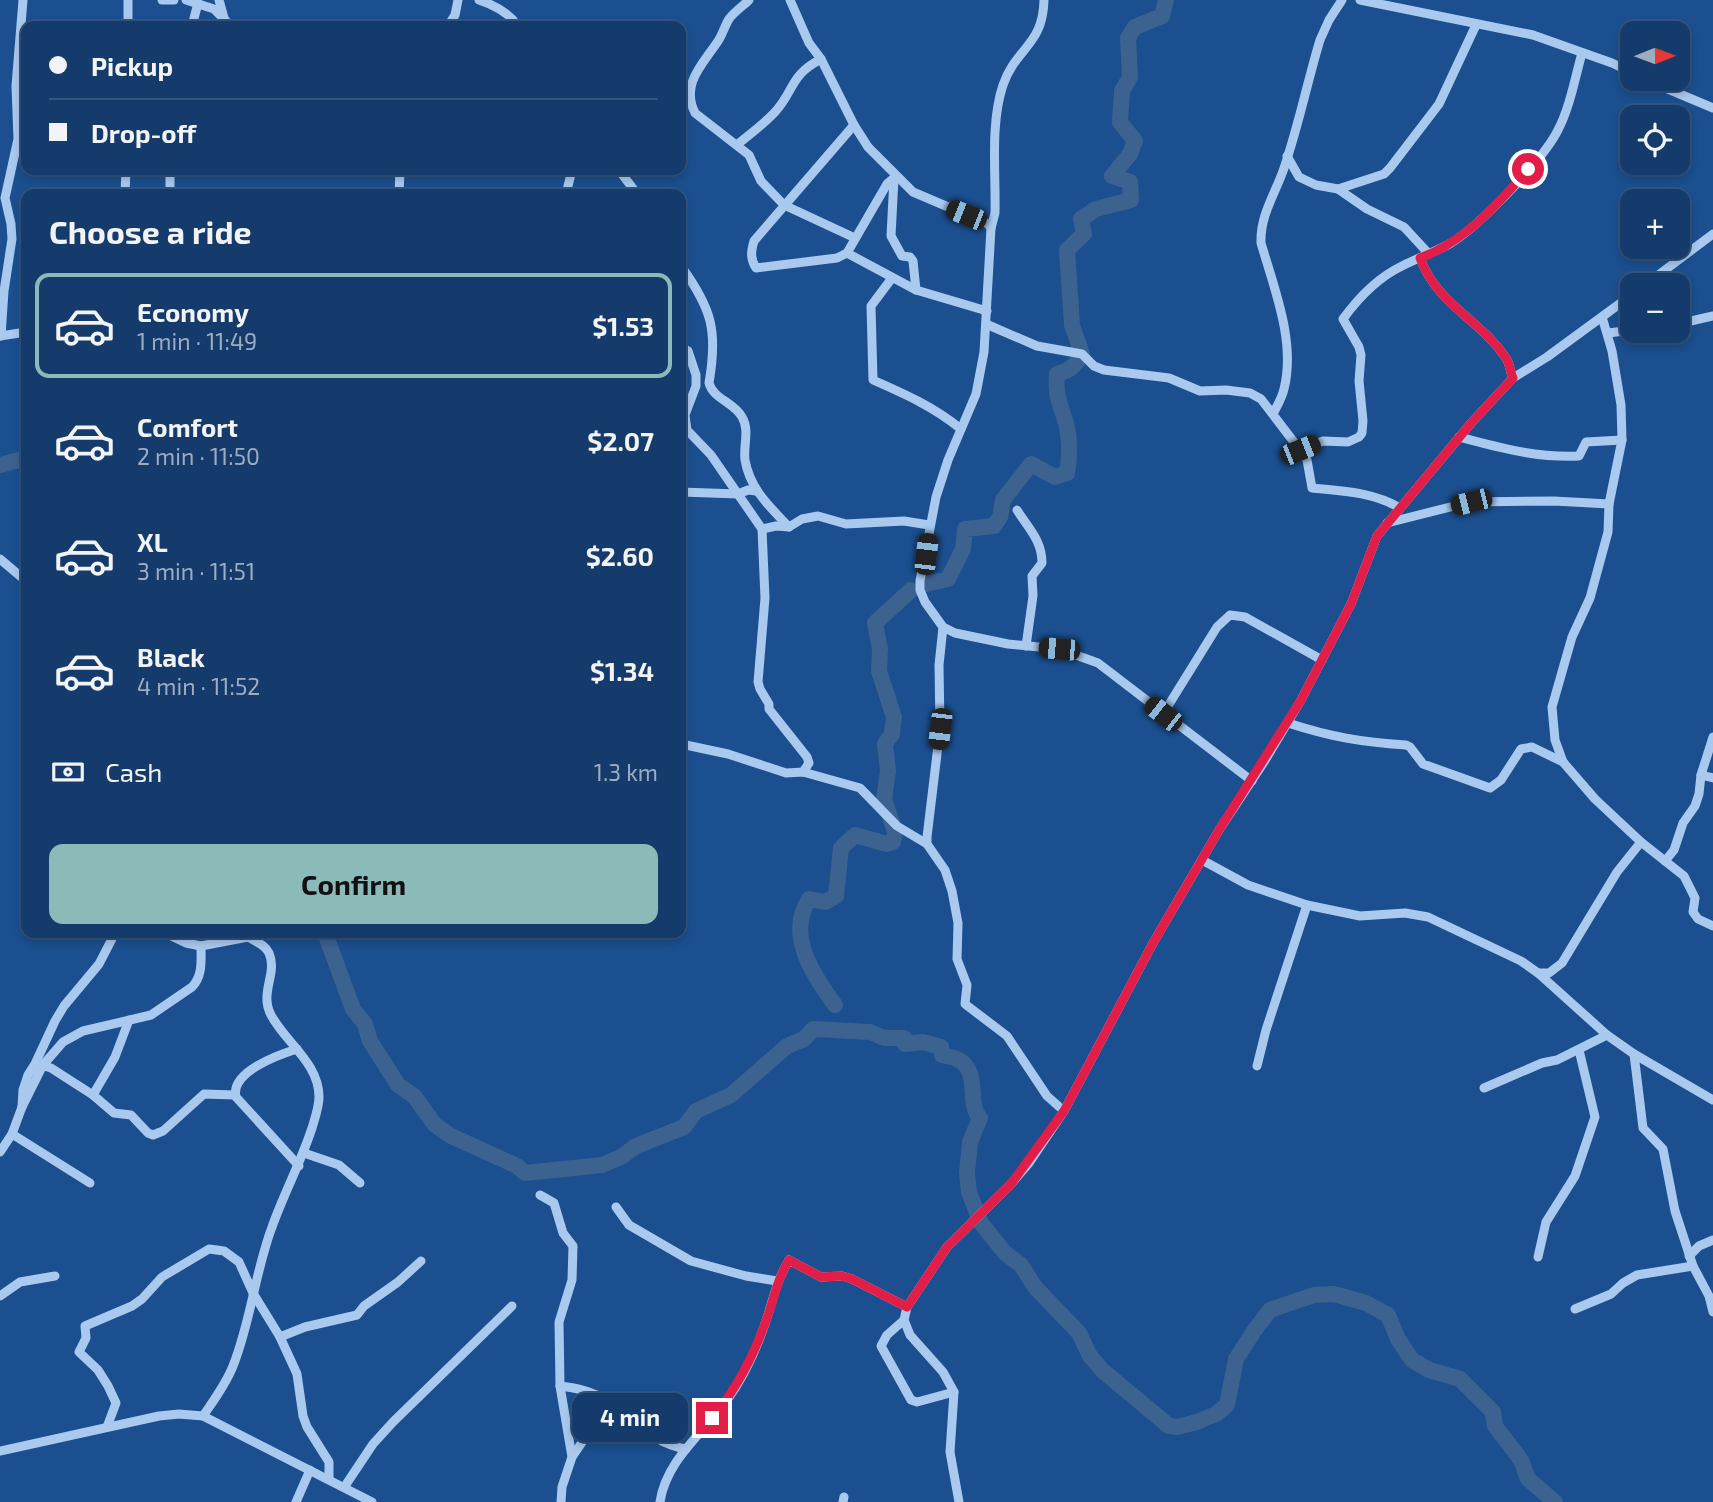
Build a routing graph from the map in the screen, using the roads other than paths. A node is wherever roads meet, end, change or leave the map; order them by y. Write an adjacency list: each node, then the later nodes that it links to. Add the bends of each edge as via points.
1 (23, 0): 15 (street)
2 (128, 0): 16 (street)
3 (162, 0): 4 (street)
4 (174, 0)
5 (186, 0): 14 (street)
6 (219, 0): 19 (street)
7 (458, 0): 20 (street)
8 (479, 0): 21 (street)
9 (749, 0): 30 (street, via 730,17 718,42 697,67 690,87 695,113)
10 (790, 0): 25 (street)
11 (1044, 0): 35 (street, via 1039,31 1003,85)
12 (1342, 0): 31 (street, via 1320,40)
13 (1363, 1): 23 (street)
14 (198, 3): 17 (street); 18 (street, via 214,9)
15 (21, 21)
16 (128, 21)
17 (193, 21)
18 (226, 21)
19 (227, 21)
20 (452, 21)
21 (514, 21)
22 (21, 25): 53 (street, via 18,139 5,198 12,239)
23 (1476, 25): 24 (street, via 1533,35); 33 (street, via 1439,104 1391,168)
24 (1583, 53): 26 (street); 39 (street, via 1553,139 1484,216 1453,242)
25 (821, 59): 29 (street); 30 (street, via 795,78 776,111)
26 (1620, 68)
27 (1673, 91): 28 (street)
28 (1713, 108)
29 (854, 125): 32 (street); 34 (street)
30 (737, 145): 34 (street)
31 (1287, 156): 33 (street, via 1299,177); 57 (street, via 1261,231 1286,338 1284,391)
32 (895, 177): 35 (street, via 913,192); 37 (street); 43 (street, via 891,236 902,256 913,261)
33 (1338, 189): 39 (street, via 1404,228)
34 (783, 205): 37 (street); 38 (street, via 754,241 751,251 756,268)
35 (991, 228): 45 (street)
36 (1713, 234): 41 (street)
37 (855, 238): 38 (street)
38 (848, 253): 42 (street)
39 (1424, 256): 55 (street, via 1426,275 1439,293 1504,356); 62 (street, via 1367,289 1343,319 1361,355 1363,421 1359,437 1348,442 1323,441)
40 (686, 273): 63 (street, via 707,310 714,338 710,388 744,419 744,458)
41 (1662, 273)
42 (892, 278): 43 (street); 59 (street, via 871,306 873,380 916,399)
43 (916, 290): 45 (street)
44 (1620, 304): 47 (street)
45 (987, 311): 49 (street)
46 (1713, 316): 48 (street)
47 (1602, 317): 52 (street); 55 (street)
48 (1690, 321)
49 (986, 324): 57 (street, via 1037,346 1082,354 1104,370 1168,379 1200,391 1250,393); 59 (street, via 976,394)
50 (1620, 332): 52 (street)
51 (21, 333): 53 (street)
52 (1608, 333): 61 (street, via 1621,405)
53 (0, 336)
54 (686, 350): 56 (street, via 696,375)
55 (1513, 378): 60 (street)
56 (686, 412)
57 (1273, 414): 62 (street)
58 (686, 422): 65 (street, via 687,430)
59 (961, 429): 70 (street)
60 (1459, 438): 61 (street, via 1551,457 1579,456 1592,440); 67 (street)
61 (1622, 440): 66 (street)
62 (1300, 450): 67 (street, via 1307,460 1312,488 1359,493)
63 (756, 491): 65 (street); 71 (street)
64 (686, 492): 65 (street)
65 (738, 494): 72 (street)
66 (1609, 504): 69 (street, via 1471,502); 82 (street, via 1608,532 1590,598 1572,637 1552,707 1555,740)
67 (1400, 508): 69 (street)
68 (1017, 510): 76 (street, via 1035,534 1042,555 1032,576 1034,596)
69 (1387, 523): 77 (street, via 1369,552 1351,604)
70 (929, 525): 71 (street, via 904,521 846,524 818,516); 75 (street, via 920,590)
71 (789, 527): 72 (street)
72 (762, 529): 83 (street, via 765,598 758,682 769,709 807,757)
73 (0, 559): 74 (street)
74 (21, 577)
75 (943, 627): 76 (street); 88 (street, via 940,729)
76 (1026, 646): 78 (street, via 1059,649 1098,663)
77 (1322, 660): 78 (street, via 1245,617 1230,615 1217,627); 79 (street)
78 (1163, 714): 86 (street)
79 (1288, 723): 82 (street, via 1356,742 1410,747 1423,764 1490,788 1501,780 1521,748 1532,747); 86 (street)
80 (1713, 737): 84 (street)
81 (686, 745): 83 (street, via 786,774)
82 (1563, 762): 87 (street)
83 (803, 772): 88 (street, via 860,788 897,826)
84 (1701, 775): 85 (street); 90 (street, via 1695,806)
85 (1713, 778)
86 (1252, 780): 89 (street)
87 (1641, 842): 90 (street); 98 (street, via 1617,872 1562,963 1549,973)
88 (927, 845): 110 (street, via 945,870 952,891 958,923 957,959 967,985 965,1004 1006,1037 1047,1096)
89 (1202, 860): 91 (street, via 1248,885); 110 (street)
90 (1665, 861): 92 (street, via 1691,887 1698,919)
91 (1307, 905): 98 (street, via 1360,916 1405,913 1428,917); 105 (street)
92 (1713, 926)
93 (112, 938): 104 (street, via 99,964 55,1021)
94 (176, 938): 97 (street)
95 (234, 938): 97 (street)
96 (251, 938): 101 (street, via 268,952 271,963 267,1006)
97 (201, 946): 99 (street, via 197,983 151,1015)
98 (1538, 973): 100 (street)
99 (129, 1020): 104 (street, via 73,1035); 107 (street)
100 (1607, 1035): 102 (street); 103 (street)
101 (296, 1049): 108 (street, via 259,1064 235,1085); 113 (street, via 314,1076 319,1099)
102 (1579, 1050): 106 (street); 121 (street, via 1595,1117 1575,1176 1546,1222)
103 (1634, 1054): 109 (street); 120 (street, via 1643,1128 1663,1149)
104 (39, 1065): 107 (street); 111 (street, via 25,1081)
105 (1256, 1066)
106 (1484, 1088)
107 (93, 1095): 108 (street, via 114,1113 131,1115 152,1135 163,1131 204,1094)
108 (235, 1095): 114 (street)
109 (1713, 1100)
110 (1064, 1111): 129 (street, via 1011,1184 947,1247)
111 (12, 1134): 112 (street); 115 (street)
112 (0, 1152)
113 (304, 1153): 114 (street); 116 (street, via 339,1165)
114 (299, 1166): 126 (street, via 272,1227)
115 (90, 1183)
116 (359, 1183)
117 (540, 1195): 134 (street, via 554,1203 563,1234 573,1246 572,1280 559,1322)
118 (616, 1207): 125 (street, via 629,1225 691,1261)
119 (1713, 1240): 120 (street)
120 (1689, 1256): 123 (street)
121 (1538, 1257)
122 (421, 1261): 133 (street, via 357,1315)
123 (1693, 1266): 130 (street, via 1637,1275 1611,1294); 131 (street)
124 (55, 1276): 127 (street, via 20,1282)
125 (777, 1281): 129 (street, via 789,1260 821,1277 852,1279); 139 (street, via 744,1373)
126 (253, 1293): 133 (street); 137 (street, via 232,1368); 138 (street, via 239,1262 224,1251 209,1249 162,1277 132,1306 87,1324 79,1352 97,1370 115,1400)
127 (0, 1296)
128 (512, 1306): 144 (street, via 393,1422)
129 (907, 1307): 132 (street)
130 (1575, 1309)
131 (1713, 1312)
132 (904, 1320): 135 (street, via 910,1335); 135 (street, via 881,1346 911,1400)
133 (280, 1337): 143 (street, via 297,1374 303,1416 329,1462)
134 (560, 1386): 136 (street); 141 (street)
135 (954, 1392): 149 (street, via 950,1452)
136 (605, 1399): 139 (street, via 658,1440); 141 (street)
137 (203, 1416): 138 (street, via 159,1416); 142 (street)
138 (107, 1427): 140 (street)
139 (686, 1449): 148 (street, via 670,1471)
140 (0, 1451)
141 (572, 1457): 147 (street)
142 (310, 1470): 143 (street); 145 (street)
143 (329, 1478): 144 (street)
144 (345, 1486): 146 (street)
145 (296, 1502)
146 (372, 1502)
147 (561, 1502)
148 (660, 1502)
149 (959, 1502)

